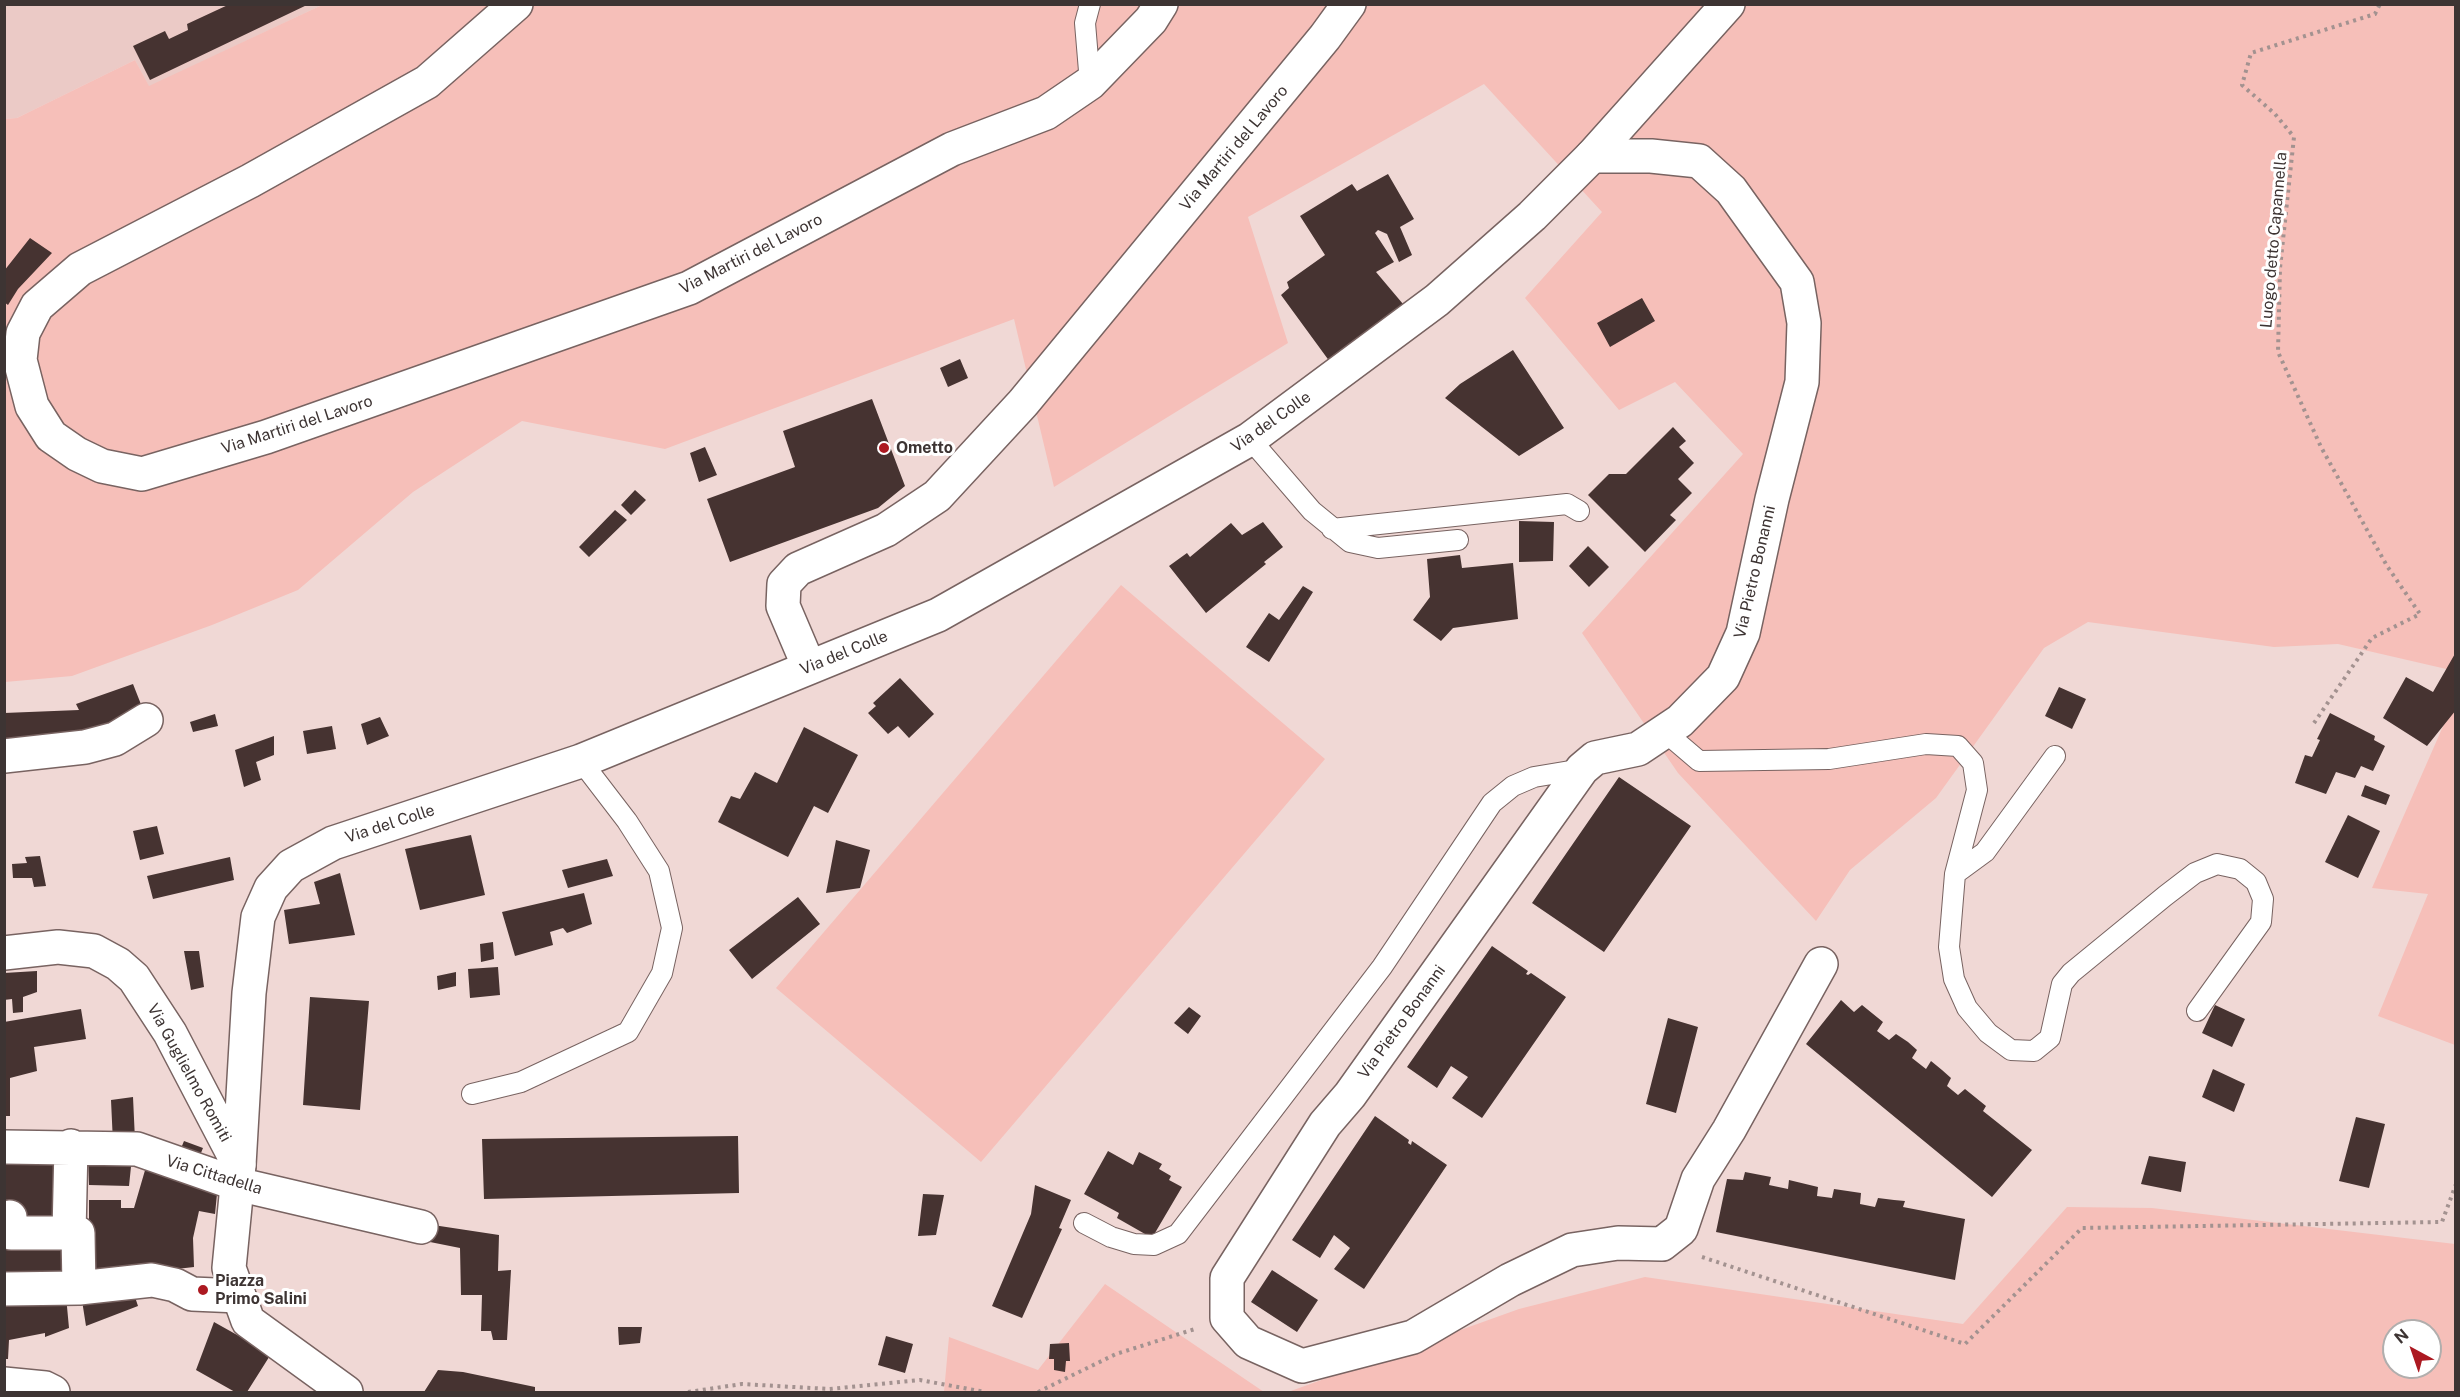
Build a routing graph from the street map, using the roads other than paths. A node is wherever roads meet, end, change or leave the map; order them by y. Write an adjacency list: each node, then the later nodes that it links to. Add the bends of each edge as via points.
1 (516, 4): 6 (street, Via Martiri del Lavoro, via 427,82 250,182 80,269 37,306 23,333 20,360 32,406 51,436 102,466 142,474 266,437 689,288 952,150 1046,112)
2 (1090, 4): 6 (lane, via 1085,23)
3 (1161, 4): 6 (street, Via Martiri del Lavoro, via 1151,20)
4 (1349, 4): 12 (street, Via Martiri del Lavoro, via 1023,403 937,496 886,530 798,569 784,584 783,606)
5 (1728, 4): 7 (street, Via del Colle)
6 (1090, 83)
7 (1592, 156): 8 (street, Via del Colle, via 1532,216 1437,300); 14 (street, Via Pietro Bonanni, via 1651,156 1699,162 1731,190 1797,282 1804,323 1802,382 1743,633 1723,677)
8 (1250, 439): 10 (lane); 12 (street, Via del Colle, via 938,615)
9 (1579, 511): 10 (lane, via 1567,504)
10 (1332, 530): 11 (lane, via 1350,542 1378,548)
11 (1458, 540)
12 (808, 667): 17 (street, Via del Colle)
13 (146, 720): 15 (street, via 115,739 85,747)
14 (1665, 732): 18 (street, Via Pietro Bonanni, via 1638,749 1595,758); 19 (lane, via 1699,761 1829,759 1926,744 1958,746 1973,763 1977,790)
15 (4, 756)
16 (2055, 756): 19 (lane, via 1985,852)
17 (581, 761): 23 (lane, via 659,871 672,928 662,973 628,1032 521,1082); 26 (street, Via del Colle, via 333,843 291,866 271,888 256,928)
18 (1582, 769): 21 (street, Via Pietro Bonanni, via 1357,1086 1325,1124 1227,1278 1227,1318 1248,1342 1302,1366 1413,1337 1510,1280 1572,1250 1618,1243 1662,1244 1681,1229 1698,1179); 28 (lane, via 1534,777 1513,786 1492,802 1383,967 1178,1234 1154,1245 1134,1244 1111,1238)
19 (1954, 874): 22 (lane, via 1949,947 1954,980 1967,1008 1988,1033 2011,1050 2034,1051 2050,1038 2062,984 2071,974 2195,873 2217,864 2240,869 2256,882 2263,899 2261,921)
20 (4, 953): 26 (street, Via Guglielmo Romiti, via 58,947 94,951 134,978 170,1033)
21 (1821, 964)
22 (2198, 1011)
23 (472, 1094)
24 (71, 1146): 25 (street, Via Cittadella); 26 (street, Via Cittadella, via 136,1149); 30 (street)
25 (4, 1147)
26 (238, 1174): 29 (street, Via Cittadella); 33 (street, Via del Colle, via 229,1268)
27 (10, 1217): 30 (street, via 11,1233)
28 (1084, 1223)
29 (421, 1227)
30 (69, 1233): 31 (street, via 78,1233)
31 (79, 1288): 32 (street); 33 (street, via 152,1280 192,1294)
32 (4, 1289)
33 (239, 1296): 36 (street, Via del Colle, via 248,1321)
34 (4, 1384): 35 (street)
35 (54, 1392)
36 (346, 1392)

